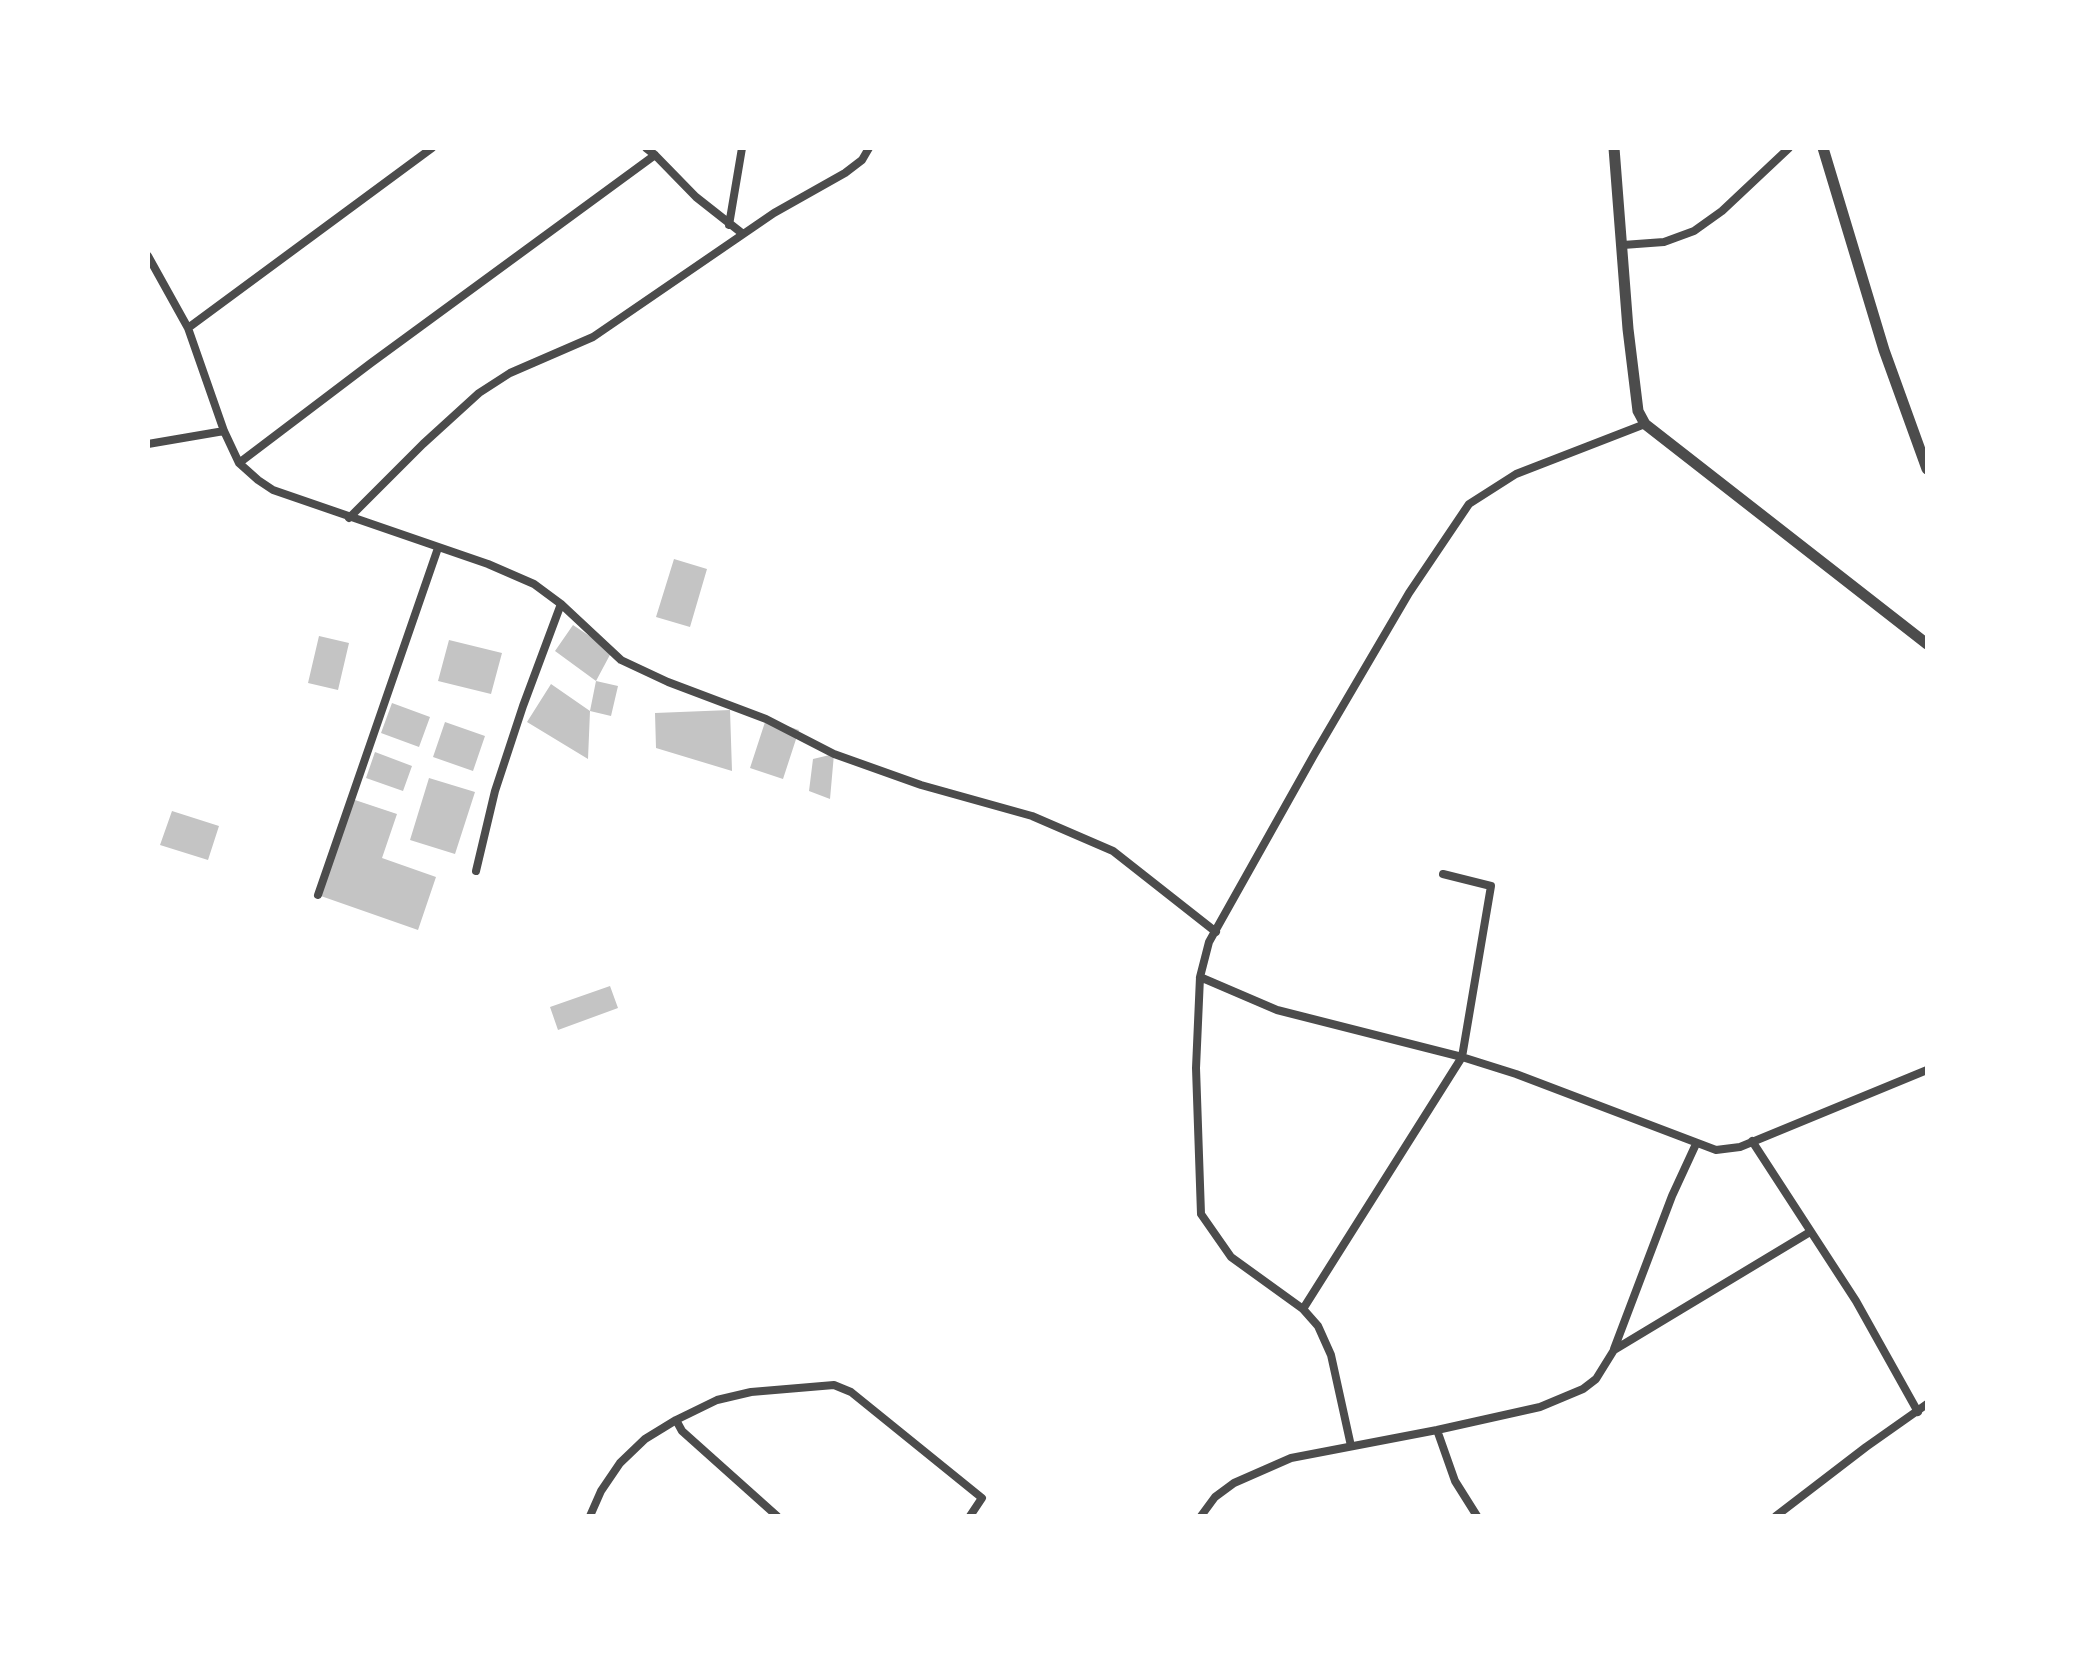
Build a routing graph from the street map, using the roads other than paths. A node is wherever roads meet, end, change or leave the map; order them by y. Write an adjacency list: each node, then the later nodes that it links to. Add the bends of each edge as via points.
1 (432, 148): 13 (street)
2 (646, 148): 8 (street)
3 (742, 148): 9 (street)
4 (869, 148): 10 (street, via 845,173)
5 (1614, 148): 11 (street)
6 (1789, 148): 11 (street, via 1694,231 1664,242)
7 (1823, 148): 18 (street, via 1884,350)
8 (655, 155): 9 (street); 17 (street)
9 (729, 225): 10 (street)
10 (743, 234): 19 (street, via 593,337 510,373 479,393)
11 (1623, 245): 14 (street, via 1636,397)
12 (148, 256): 13 (street)
13 (188, 328): 15 (street)
14 (1645, 424): 22 (street); 26 (street, via 1516,474 1469,504 1401,606)
15 (224, 431): 16 (street); 17 (street)
16 (148, 444)
17 (239, 463): 19 (street, via 273,490)
18 (1927, 469)
19 (349, 518): 20 (street)
20 (438, 548): 21 (street, via 534,584); 25 (street)
21 (561, 604): 23 (street, via 495,791); 26 (street, via 621,660 668,682 766,719 877,771 1032,816 1113,851)
22 (1927, 644)
23 (476, 871)
24 (1443, 874): 28 (street, via 1491,886)
25 (318, 895)
26 (1216, 932): 27 (street)
27 (1200, 977): 28 (street, via 1277,1010); 33 (street, via 1196,1068 1201,1214 1231,1257)
28 (1462, 1057): 31 (street); 33 (street)
29 (1927, 1070): 30 (street)
30 (1752, 1141): 31 (street, via 1716,1150); 32 (street)
31 (1696, 1144): 34 (street)
32 (1810, 1232): 34 (street); 36 (street)
33 (1303, 1309): 39 (street, via 1331,1355)
34 (1614, 1350): 38 (street, via 1583,1389 1540,1407)
35 (1927, 1404): 36 (street)
36 (1918, 1412): 45 (street)
37 (676, 1420): 40 (street, via 620,1463); 41 (street); 42 (street, via 717,1400 751,1392 834,1385 851,1392 982,1498)
38 (1437, 1430): 39 (street); 44 (street, via 1455,1481)
39 (1351, 1446): 43 (street, via 1291,1458 1234,1483)
40 (590, 1516)
41 (777, 1516)
42 (970, 1516)
43 (1201, 1516)
44 (1477, 1516)
45 (1776, 1516)

